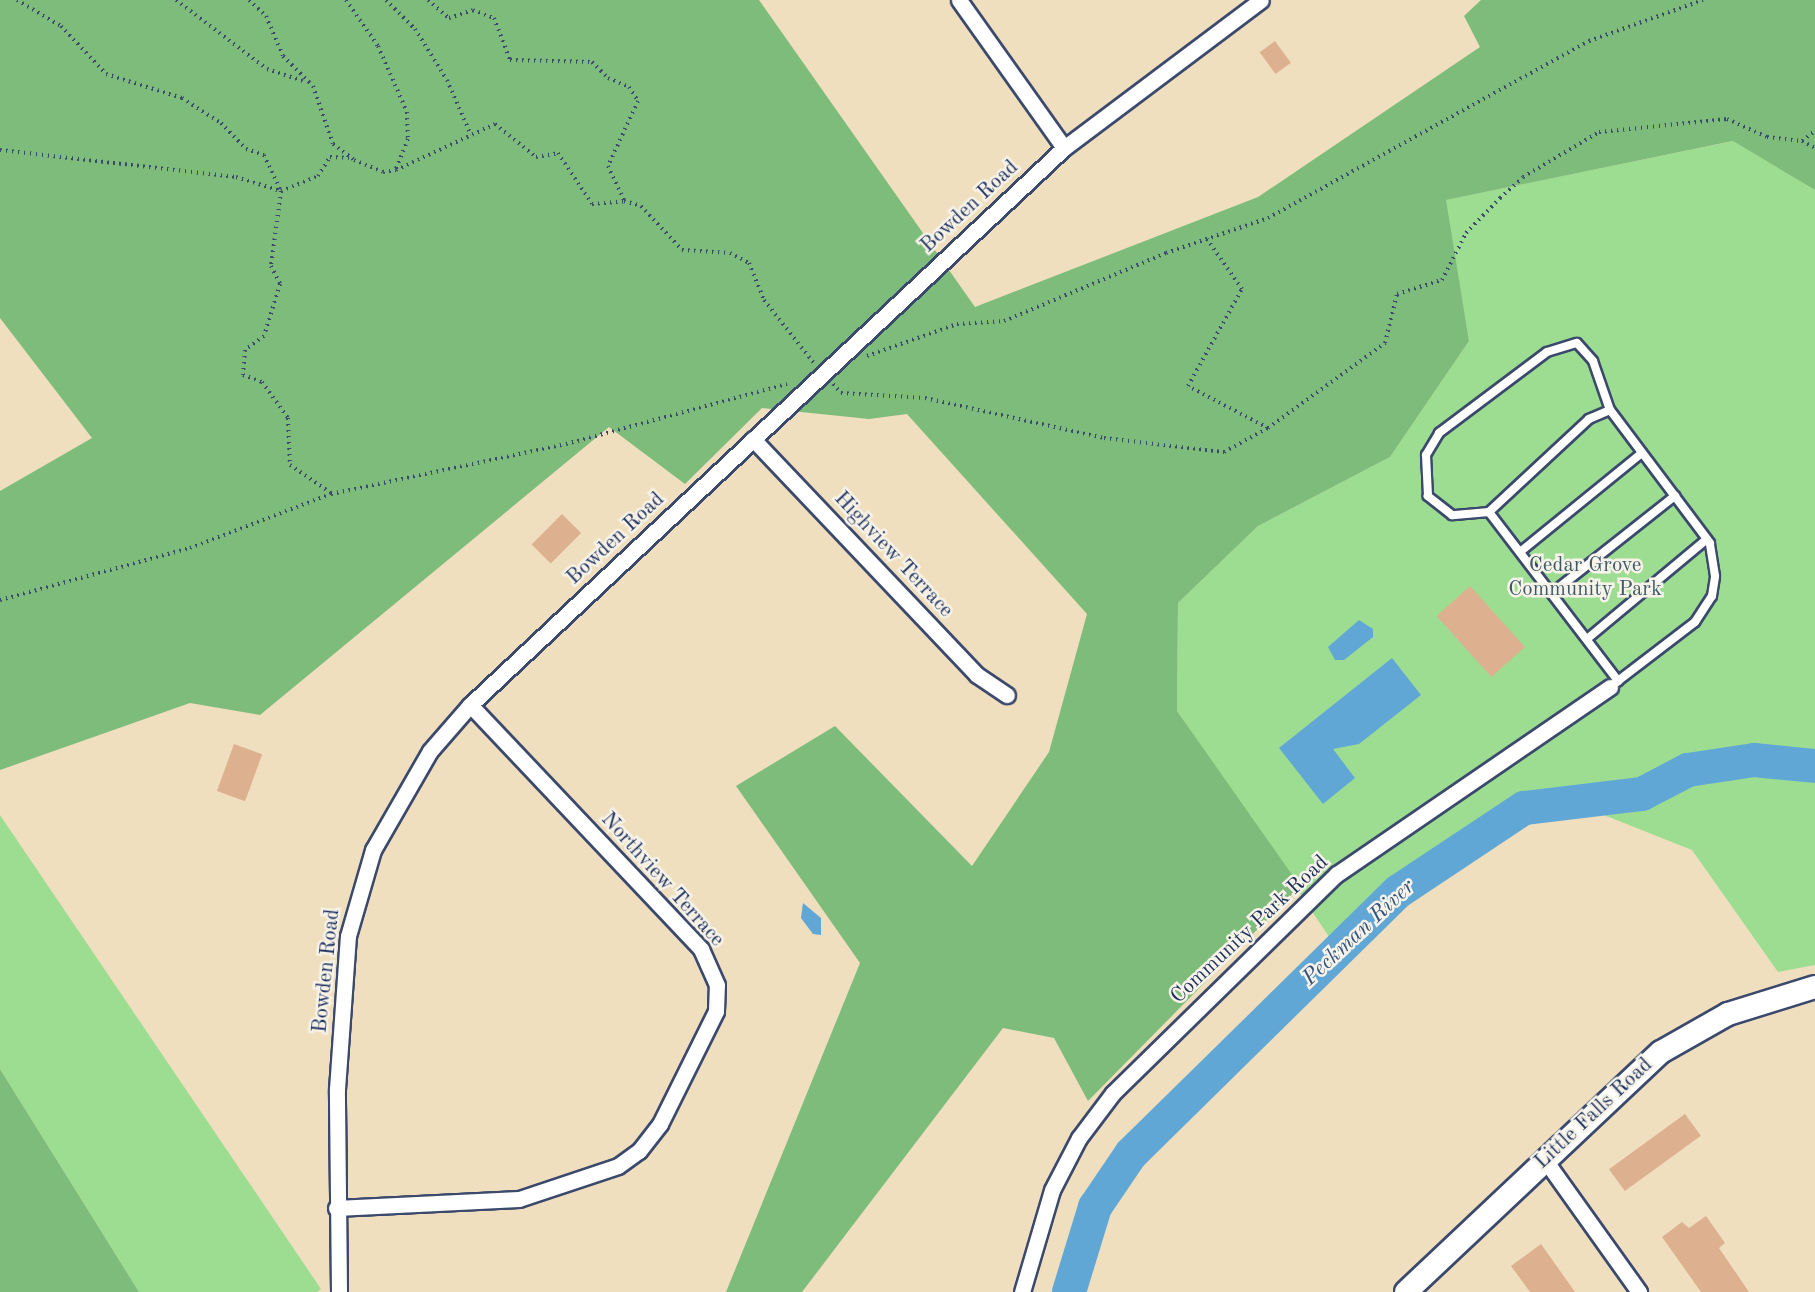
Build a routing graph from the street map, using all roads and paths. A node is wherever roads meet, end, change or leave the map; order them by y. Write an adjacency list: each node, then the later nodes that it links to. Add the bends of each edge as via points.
1 (17, 0): 19 (path, via 61,26 106,74 182,98 221,123 246,149 264,155)
2 (176, 0): 10 (path, via 267,69)
3 (249, 0): 10 (path, via 266,16 283,56)
4 (346, 0): 18 (path, via 378,46 407,112 408,139)
5 (386, 0): 12 (path, via 415,29 447,80)
6 (428, 0): 20 (path, via 449,18 473,10 494,18 510,60 592,62 608,78 629,87 638,101 608,166)
7 (959, 0): 14 (street)
8 (1261, 0): 14 (street, Bowden Road)
9 (1704, 0): 21 (path, via 1589,42 1447,115 1268,218)
10 (307, 82): 17 (path, via 313,86 333,144)
11 (1815, 131): 13 (path)
12 (471, 135)
13 (1802, 141): 15 (path); 26 (path, via 1767,137 1727,119 1599,132 1508,191 1466,233 1442,280 1397,294 1385,343)
14 (1065, 148): 23 (street, Bowden Road)
15 (1815, 148)
16 (0, 150): 19 (path, via 236,177)
17 (351, 158): 18 (path, via 383,172); 19 (path, via 330,157 318,176)
18 (396, 170): 20 (path, via 495,124 536,157 558,153 592,204)
19 (281, 191): 29 (path, via 271,266 280,284 264,336 245,350 243,375 262,382 288,418 290,465)
20 (624, 201): 23 (path, via 641,206 682,250 730,253 749,263 764,300)
21 (1207, 239): 22 (path, via 1004,321 957,324); 26 (path, via 1242,289 1228,324 1188,386)
22 (855, 361)
23 (822, 373): 26 (path, via 841,393 926,398 1176,450 1224,452); 27 (street, Bowden Road)
24 (790, 383): 29 (path, via 566,444)
25 (1610, 410): 28 (lane); 31 (lane, via 1589,419); 31 (lane, via 1588,352 1577,343 1548,352 1439,433 1426,455 1428,496 1452,515)
26 (1268, 428)
27 (753, 439): 38 (street, Highview Terrace, via 977,675); 39 (street, Bowden Road)
28 (1642, 453): 30 (lane); 33 (lane)
29 (332, 494): 35 (path, via 190,548)
30 (1675, 496): 32 (lane); 34 (lane)
31 (1489, 512): 33 (lane)
32 (1707, 539): 36 (lane); 37 (lane, via 1715,576 1704,611)
33 (1520, 552): 34 (lane)
34 (1552, 593): 36 (lane)
35 (0, 600)
36 (1587, 639): 37 (lane)
37 (1614, 684): 44 (street, Community Park Road, via 1337,874 1113,1093 1079,1138 1052,1190)
38 (1007, 695)
39 (470, 705): 42 (street, Bowden Road, via 397,800 354,909 337,1089); 42 (street, Northview Terrace, via 701,949 717,985 716,1011 650,1139 618,1166 519,1199)
40 (1815, 987): 41 (street, Little Falls Road, via 1754,1004 1681,1039 1641,1067)
41 (1545, 1160): 45 (street, Little Falls Road); 46 (street)
42 (336, 1208): 43 (street, Bowden Road)
43 (339, 1292)
44 (1022, 1292)
45 (1406, 1292)
46 (1639, 1292)

